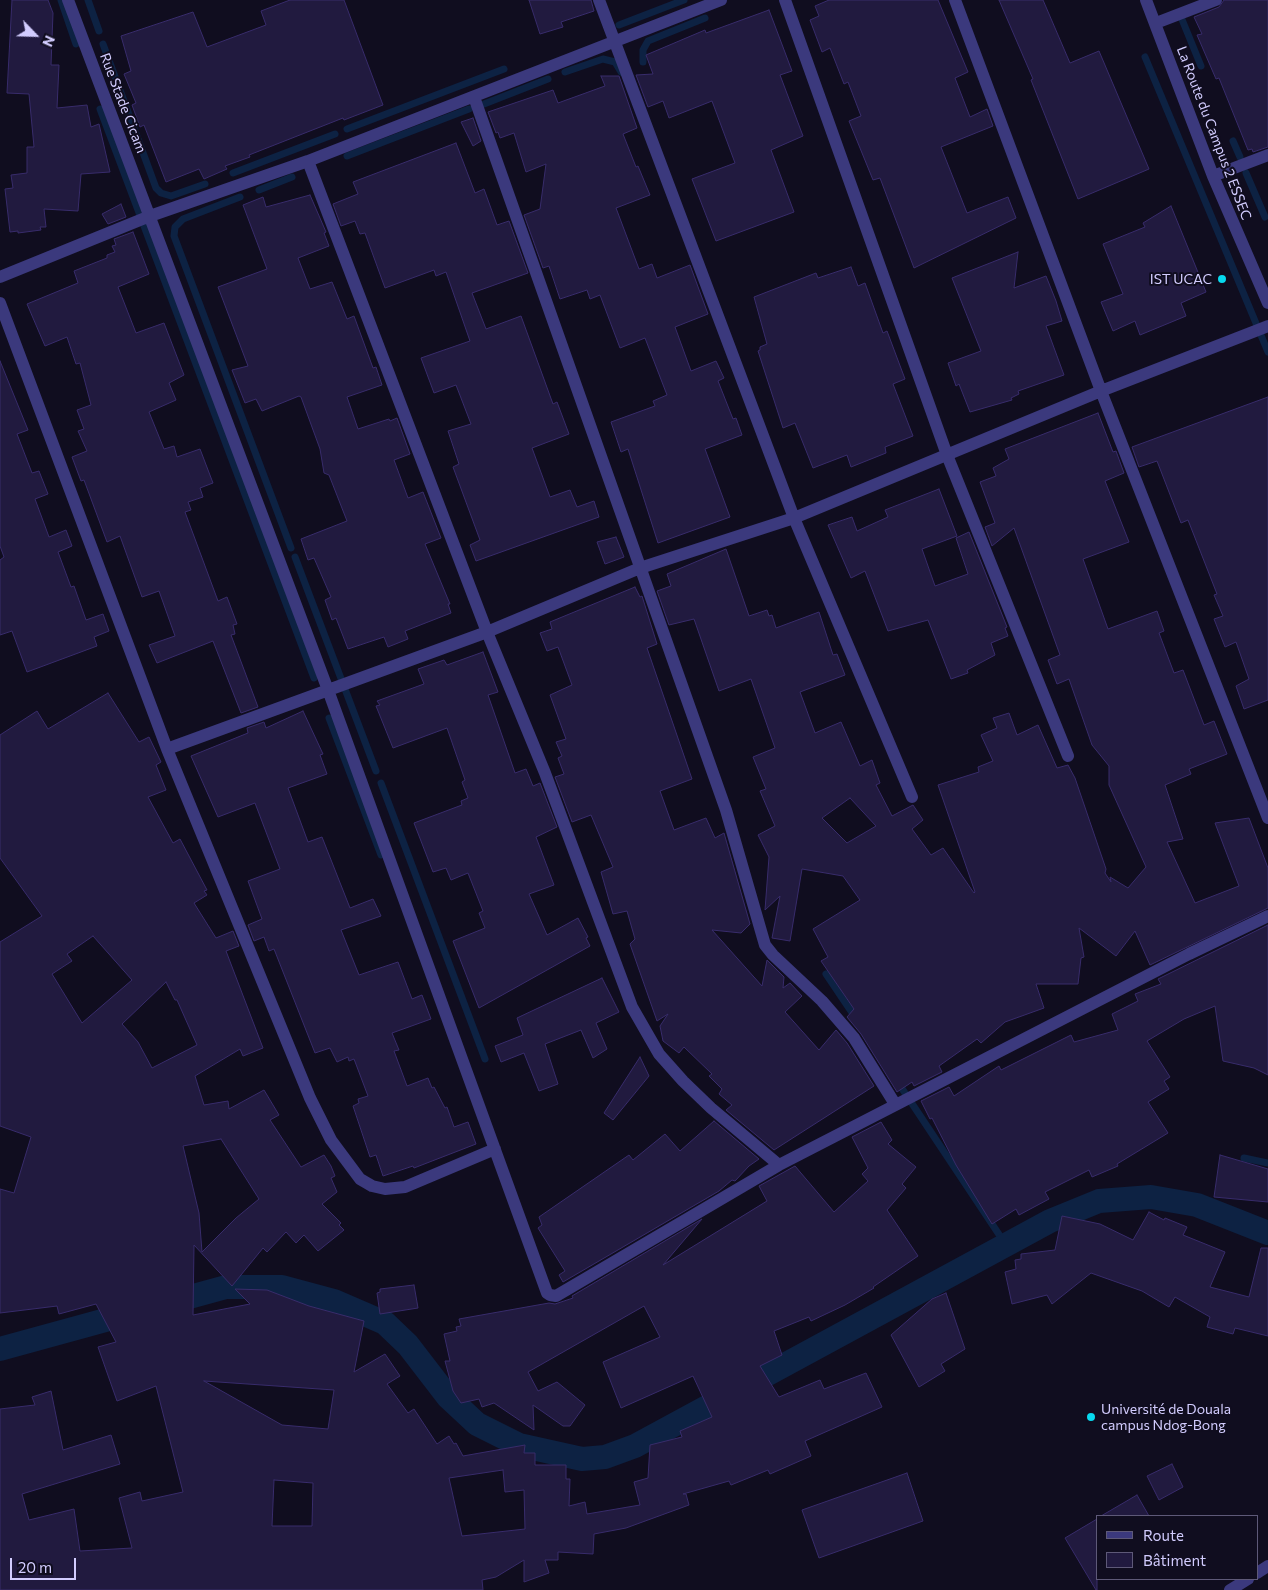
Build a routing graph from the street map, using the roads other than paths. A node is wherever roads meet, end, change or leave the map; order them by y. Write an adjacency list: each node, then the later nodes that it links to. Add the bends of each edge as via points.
1 (68, 0): 14 (street, Rue Stade Cicam)
2 (599, 0): 9 (street)
3 (721, 0): 9 (street)
4 (784, 0): 20 (street)
5 (955, 0): 19 (street)
6 (1146, 0): 8 (street, La Route du Campus 2 ESSEC)
7 (1216, 0): 8 (street)
8 (1156, 22): 13 (street, La Route du Campus 2 ESSEC)
9 (615, 41): 10 (street); 21 (street)
10 (474, 97): 12 (street); 22 (street)
11 (1268, 155): 13 (street)
12 (308, 161): 14 (street); 23 (street)
13 (1213, 176): 17 (street, La Route du Campus 2 ESSEC)
14 (150, 216): 15 (street); 24 (street, Rue Stade Cicam)
15 (0, 277)
16 (0, 303): 25 (street)
17 (1268, 303)
18 (1268, 326): 19 (street)
19 (1101, 392): 20 (street); 28 (street)
20 (947, 455): 21 (street); 26 (street)
21 (794, 518): 22 (street); 27 (street)
22 (640, 568): 23 (street); 30 (street, via 726,810 766,945 854,1038)
23 (487, 632): 24 (street); 32 (street, via 545,773 632,1007 659,1054 683,1081)
24 (328, 690): 25 (street); 31 (street, Rue Stade Cicam)
25 (167, 749): 31 (street, via 310,1098 330,1140 360,1179 372,1186 405,1187)
26 (1068, 756)
27 (912, 797)
28 (1268, 818)
29 (1268, 916): 30 (street)
30 (895, 1104): 32 (street)
31 (495, 1150): 32 (street, Rue Stade Cicam, via 546,1293 553,1297)
32 (779, 1165)
33 (1246, 1580): 34 (street)
34 (1230, 1590)

